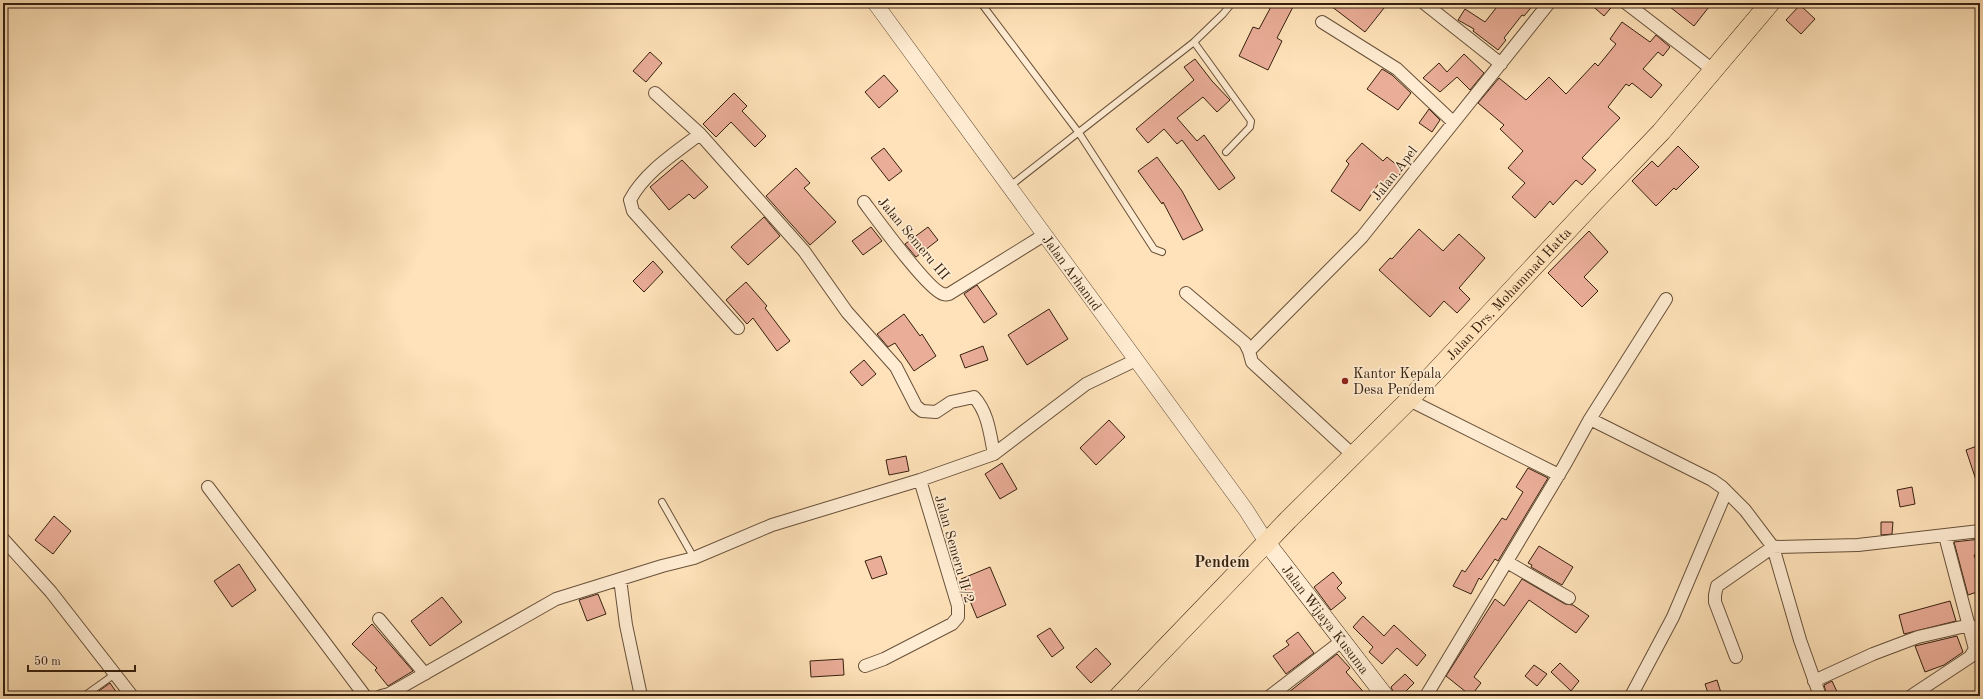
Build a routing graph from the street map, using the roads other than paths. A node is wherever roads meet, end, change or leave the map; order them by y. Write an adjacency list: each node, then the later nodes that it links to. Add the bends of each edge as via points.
1 (875, 3): 17 (street, Jalan Arhanud)
2 (982, 3): 14 (lane)
3 (1232, 3): 9 (lane)
4 (1424, 3): 10 (street)
5 (1549, 3): 10 (street, Jalan Apel)
6 (1626, 3): 11 (street)
7 (1770, 3): 11 (main road, Jalan Drs. Mohammad Hatta)
8 (1322, 22): 13 (street, via 1397,69)
9 (1194, 42): 14 (lane); 16 (lane, via 1251,121 1250,127)
10 (1500, 64): 13 (street, Jalan Apel)
11 (1713, 70): 26 (main road, Jalan Drs. Mohammad Hatta, via 1662,132)
12 (655, 93): 15 (street)
13 (1453, 122): 24 (street, Jalan Apel, via 1362,237)
14 (1079, 133): 17 (lane); 20 (lane, via 1154,249)
15 (700, 134): 23 (street, via 670,156 638,186 630,200 633,212); 28 (street, via 804,251 847,312 896,367 916,406 922,411 936,412 951,402 974,396 983,410)
16 (1226, 152)
17 (1009, 186): 19 (street, Jalan Arhanud)
18 (864, 202): 19 (street, Jalan Semeru III, via 912,263 942,294 949,294)
19 (1044, 235): 25 (street, Jalan Arhanud)
20 (1162, 252)
21 (1186, 293): 24 (street, via 1245,343)
22 (1666, 299): 27 (street)
23 (738, 328)
24 (1250, 351): 29 (street, via 1252,362)
25 (1136, 360): 28 (street, via 1086,384); 38 (street, Jalan Arhanud, via 1246,510)
26 (1409, 400): 29 (main road, Jalan Drs. Mohammad Hatta); 30 (street)
27 (1590, 419): 30 (street); 32 (street)
28 (994, 454): 31 (street)
29 (1354, 456): 38 (main road, Jalan Drs. Mohammad Hatta)
30 (1559, 475): 41 (street)
31 (920, 480): 40 (street, via 772,525); 48 (street, Jalan Semeru II/2, via 958,606 958,617 952,624 928,637)
32 (1720, 486): 39 (street, via 1745,510); 61 (street, via 1673,617)
33 (208, 487): 56 (street)
34 (662, 502): 40 (lane)
35 (1980, 531): 36 (street)
36 (1945, 536): 39 (street, via 1858,545); 45 (street)
37 (3, 539): 49 (street, via 51,592)
38 (1267, 543): 46 (main road, Jalan Wijaya Kusuma); 52 (main road, Jalan Drs. Mohammad Hatta)
39 (1773, 547): 47 (street, via 1717,586 1715,602); 51 (street)
40 (694, 558): 42 (street)
41 (1507, 562): 43 (street); 60 (street)
42 (620, 579): 50 (street, via 556,599); 57 (street, via 626,625)
43 (1569, 598)
44 (379, 619): 50 (street)
45 (1970, 624): 51 (street, via 1918,637); 63 (street, via 1975,649 1970,657)
46 (1342, 640): 58 (street); 59 (main road, Jalan Wijaya Kusuma)
47 (1736, 658)
48 (865, 666)
49 (115, 674): 54 (lane); 55 (street)
50 (425, 674): 53 (street)
51 (1814, 680): 62 (street)
52 (1126, 694)
53 (387, 695)
54 (84, 696)
55 (132, 696)
56 (365, 696)
57 (641, 696)
58 (1270, 696)
59 (1385, 696)
60 (1426, 696)
61 (1631, 696)
62 (1820, 696)
63 (1911, 696)

